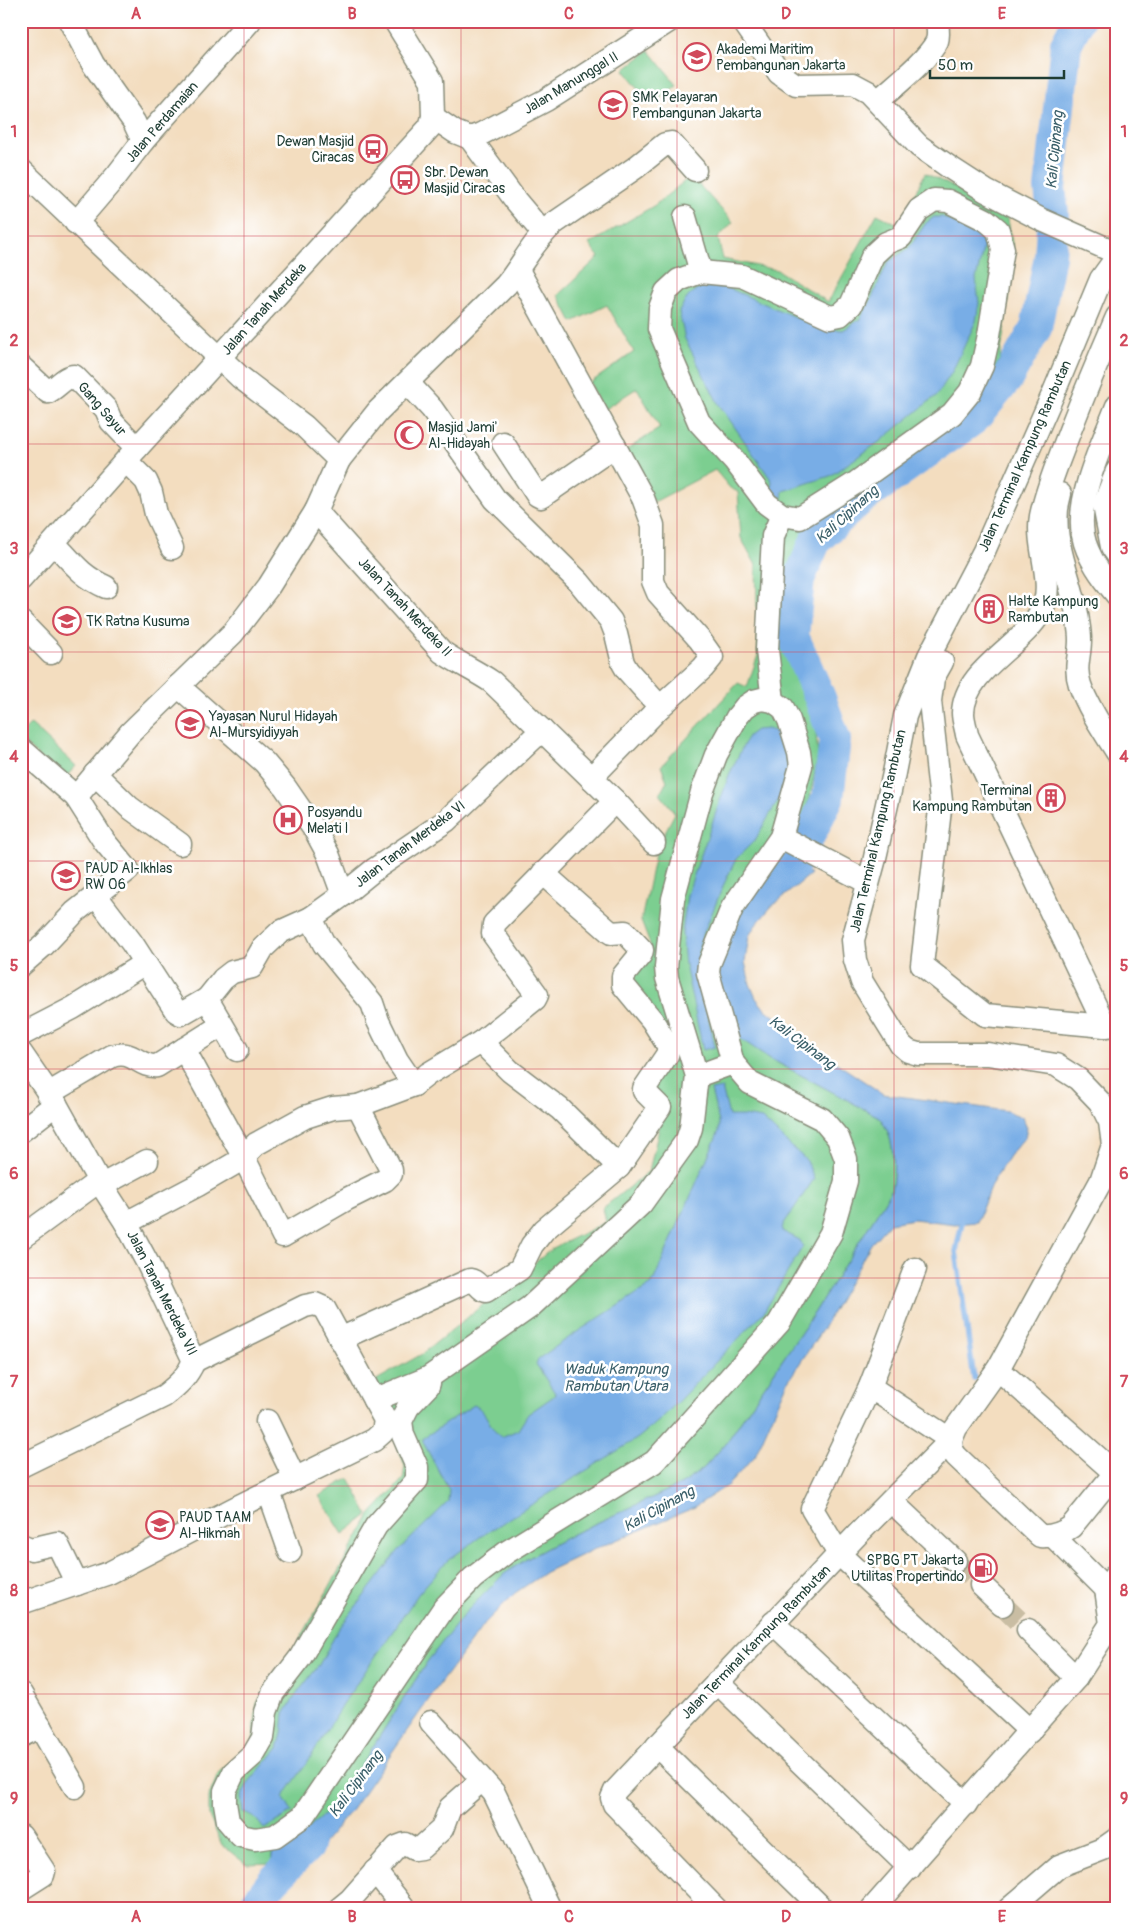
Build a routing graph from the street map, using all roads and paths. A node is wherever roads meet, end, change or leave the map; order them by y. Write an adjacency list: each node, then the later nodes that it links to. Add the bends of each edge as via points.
1 (70, 21): 10 (street, via 93,64 134,122)
2 (250, 21): 10 (street, Jalan Perdamaian)
3 (669, 21): 9 (street, Jalan Manunggal II, via 546,100)
4 (743, 21): 7 (street, via 779,73 796,84 853,84)
5 (937, 21): 7 (street, via 938,34 929,52)
6 (399, 23): 8 (street, via 432,81)
7 (878, 101): 16 (street, via 919,146 986,191)
8 (433, 117): 9 (street); 23 (street, Jalan Tanah Merdeka, via 430,128)
9 (470, 138): 15 (street)
10 (143, 141): 14 (street, Jalan Perdamaian)
11 (21, 170): 14 (street)
12 (695, 170): 15 (street, via 671,143 665,144)
13 (685, 217): 20 (street)
14 (76, 223): 23 (street)
15 (543, 233): 19 (street)
16 (1117, 253)
17 (1117, 258): 42 (street, Jalan Terminal Kampung Rambutan, via 1100,279 984,551)
18 (1117, 263): 43 (street, Jalan Terminal Kampung Rambutan, via 993,562)
19 (518, 270): 25 (street); 28 (street)
20 (701, 272): 33 (street, via 679,280 666,292 660,308 659,329 699,422 734,460 767,504); 33 (street, via 742,276 830,317 840,315 851,305 873,255 886,243 901,236 919,210 934,200 948,201 986,220 998,230 1003,249 989,335 982,366 970,392 952,414 857,482 800,518)
21 (1117, 318): 66 (street, via 1052,478 1041,517 1045,601 1036,620 985,669 968,694 963,713 967,735)
22 (1117, 346): 49 (street, via 1055,510 1058,539 1078,618 1080,641 1076,663 1080,685)
23 (220, 358): 29 (street, Jalan Tanah Merdeka); 30 (street, via 304,426)
24 (21, 367): 29 (street, Gang Sayur, via 48,392 74,376 106,409)
25 (408, 383): 30 (street, via 378,411); 46 (street, via 432,409 495,499 579,582 611,621 627,670)
26 (1117, 406): 39 (street, via 1082,505 1083,536 1093,561)
27 (503, 443): 28 (street, via 537,496 541,497)
28 (615, 446): 46 (street, via 643,498 653,525 653,581 658,592 712,657)
29 (132, 454): 34 (street, Jalan Tanah Merdeka); 35 (street, via 151,492 156,514)
30 (339, 460): 32 (street)
31 (1117, 471): 36 (street, via 1104,504 1112,547)
32 (316, 511): 44 (street, via 233,634); 47 (street, Jalan Tanah Merdeka II, via 442,652 492,682)
33 (782, 515): 45 (street, via 773,536 767,650)
34 (54, 542): 37 (street, Jalan Tanah Merdeka); 38 (street, via 89,580)
35 (172, 548)
36 (1117, 554)
37 (22, 577)
38 (106, 587)
39 (1117, 595)
40 (21, 622): 41 (street)
41 (51, 653)
42 (928, 656): 43 (street); 58 (street, Jalan Terminal Kampung Rambutan, via 905,716)
43 (933, 678): 66 (street, Jalan Terminal Kampung Rambutan, via 930,701 941,801 922,965 988,1016)
44 (178, 686): 50 (street, via 130,733); 59 (street, Jalan Tanah Merdeka VI, via 258,756 285,787 328,854)
45 (773, 701): 54 (street, via 783,708 789,720 801,766); 72 (street, via 762,699 745,707 736,717 716,755 702,792 673,899 666,978)
46 (660, 707): 51 (street)
47 (542, 730): 51 (street, Jalan Tanah Merdeka II); 59 (street, Jalan Tanah Merdeka VI, via 446,821)
48 (21, 749): 52 (street)
49 (1117, 752)
50 (96, 774): 52 (street); 56 (street, via 129,807)
51 (591, 778): 53 (street, Jalan Tanah Merdeka II)
52 (76, 797): 60 (street, via 104,841 128,870)
53 (615, 801): 55 (street, Jalan Tanah Merdeka II); 57 (street)
54 (785, 839): 58 (street); 72 (street, via 732,908 709,964)
55 (654, 843)
56 (180, 844)
57 (543, 873): 68 (street, via 492,928 536,997); 79 (street, via 611,933 625,932 642,950 622,976 623,985 669,1047 644,1088 660,1107)
58 (867, 882): 86 (street, Jalan Terminal Kampung Rambutan, via 853,940 855,960 862,982 901,1045 918,1054 988,1054 1056,1065 1078,1079 1100,1102 1110,1122 1113,1145 1101,1181)
59 (343, 895): 61 (street)
60 (96, 896): 62 (street); 63 (street, via 75,912)
61 (311, 918): 64 (street, via 280,932 263,948 252,967 232,972); 73 (street, via 324,944 372,1003 397,1060)
62 (145, 963): 64 (street, via 181,1014); 67 (street, via 73,1008)
63 (21, 966)
64 (207, 999): 65 (street)
65 (222, 1025): 69 (street); 70 (street)
66 (1111, 1026)
67 (21, 1035)
68 (481, 1042): 73 (street); 79 (street, via 510,1071 560,1109)
69 (184, 1049): 74 (street, via 157,1066 125,1054 112,1056); 77 (street)
70 (237, 1050)
71 (24, 1064): 74 (street, Jalan Tanah Merdeka VII)
72 (715, 1070): 87 (street, via 687,1140 641,1204 530,1306); 87 (street, via 750,1083 822,1119 838,1138 846,1159 846,1181 831,1233 779,1323 654,1462 507,1552 473,1578 444,1608 303,1816 275,1836 255,1839 241,1836 228,1821 225,1792 234,1772 253,1755 263,1738 266,1712 273,1693 300,1658 376,1526 417,1480 417,1468 403,1435 401,1421 408,1407 428,1386)
73 (414, 1086): 75 (street)
74 (52, 1099): 76 (street); 80 (street, Jalan Tanah Merdeka VII)
75 (358, 1106): 77 (street, via 333,1108 305,1117 256,1144); 77 (street, via 391,1170 390,1174 385,1180 285,1236)
76 (21, 1131)
77 (243, 1156): 81 (street, via 198,1185)
78 (147, 1160): 80 (street)
79 (620, 1167): 84 (street, via 544,1230 520,1269 490,1289 483,1290 470,1280)
80 (100, 1183): 81 (street, Jalan Tanah Merdeka VII); 82 (street)
81 (126, 1223): 85 (street, Jalan Tanah Merdeka VII)
82 (21, 1238)
83 (916, 1269): 88 (street)
84 (340, 1338): 85 (street, Jalan Tanah Merdeka VII, via 324,1308 316,1304 305,1306); 89 (street, Jalan Tanah Merdeka VII)
85 (194, 1361): 92 (street, via 182,1382 164,1396)
86 (998, 1369): 91 (street, Jalan Terminal Kampung Rambutan); 93 (street)
87 (428, 1378): 89 (street)
88 (870, 1387): 91 (street); 100 (street, via 812,1509)
89 (374, 1400): 94 (street, Jalan Tanah Merdeka VII, via 385,1420 384,1432)
90 (267, 1421): 94 (street)
91 (951, 1440): 96 (street, Jalan Terminal Kampung Rambutan); 97 (street, via 956,1456 1040,1536)
92 (21, 1466)
93 (1116, 1473): 97 (street, via 1070,1527)
94 (295, 1479): 95 (street, Jalan Tanah Merdeka VII)
95 (269, 1492): 99 (street); 103 (street, Jalan Tanah Merdeka VII, via 109,1573)
96 (891, 1501): 100 (street, Jalan Terminal Kampung Rambutan); 101 (street)
97 (1053, 1536): 102 (street)
98 (21, 1545): 103 (street, via 30,1549 57,1543)
99 (290, 1552)
100 (839, 1554): 107 (street, Jalan Terminal Kampung Rambutan); 114 (street)
101 (955, 1561)
102 (1111, 1581): 109 (street, via 1111,1624)
103 (77, 1584): 105 (street, Jalan Tanah Merdeka VII)
104 (981, 1585): 106 (street)
105 (21, 1603)
106 (1002, 1606)
107 (773, 1623): 110 (street, Jalan Terminal Kampung Rambutan); 118 (street)
108 (1028, 1630): 109 (street)
109 (1076, 1678): 114 (street)
110 (717, 1682): 115 (street, Jalan Terminal Kampung Rambutan); 121 (street)
111 (21, 1694): 113 (street)
112 (431, 1722): 116 (street)
113 (30, 1731): 117 (street)
114 (1030, 1731): 118 (street)
115 (657, 1746): 127 (street, Jalan Terminal Kampung Rambutan, via 615,1791 614,1804); 128 (street)
116 (482, 1780): 122 (street, via 450,1808 442,1829 421,1848 417,1850 405,1844 397,1847); 126 (street, via 494,1793)
117 (75, 1787)
118 (966, 1804): 121 (street)
119 (21, 1836): 123 (street, via 44,1871 43,1875)
120 (1117, 1839): 130 (street, via 1103,1849 1059,1866)
121 (910, 1868): 129 (street)
122 (375, 1871): 124 (street); 125 (street)
123 (21, 1889)
124 (339, 1909)
125 (405, 1909)
126 (550, 1909)
127 (716, 1909)
128 (824, 1909)
129 (872, 1909)
130 (1008, 1909)

